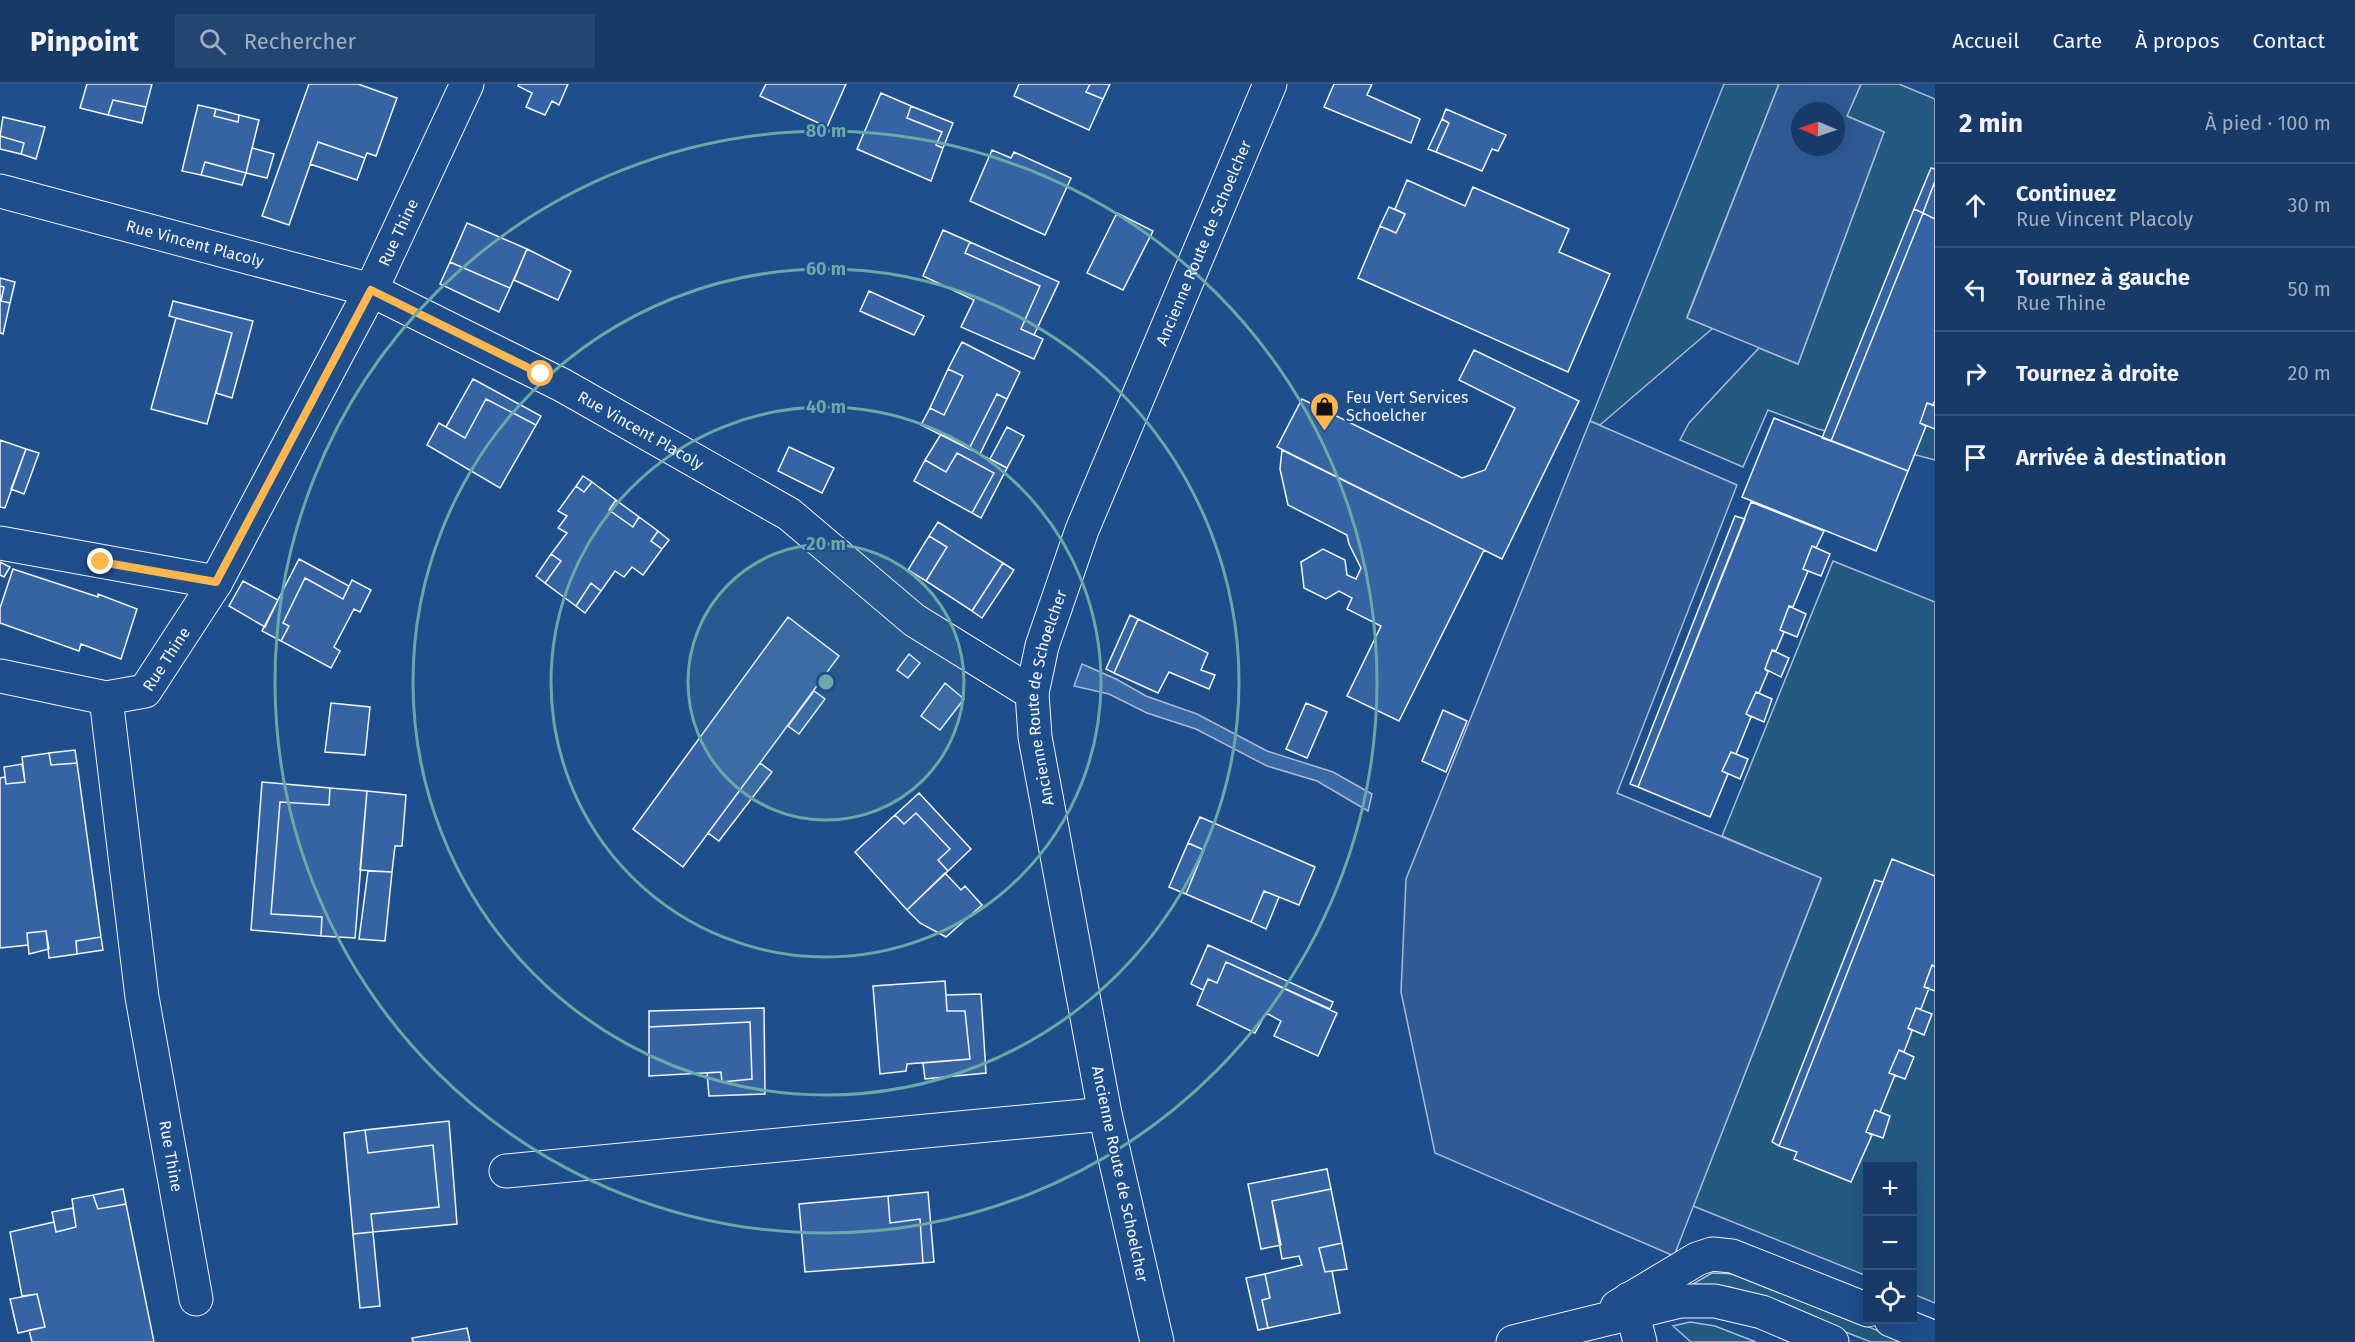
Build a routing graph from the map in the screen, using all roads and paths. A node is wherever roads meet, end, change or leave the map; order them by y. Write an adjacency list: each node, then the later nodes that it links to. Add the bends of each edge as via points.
1 (467, 84): 4 (street, Rue Thine)
2 (1270, 84): 8 (street, Ancienne Route de Schoelcher, via 1082,531 1042,646)
3 (0, 191): 4 (street, Rue Vincent Placoly)
4 (371, 290): 6 (street, Rue Thine); 8 (street, Rue Vincent Placoly, via 562,385 789,514 914,620)
5 (0, 543): 6 (street)
6 (216, 582): 9 (street, Rue Thine, via 145,691)
7 (0, 676): 9 (street)
8 (1032, 693): 10 (street, Ancienne Route de Schoelcher, via 1035,737)
9 (106, 698): 12 (street, Rue Thine, via 142,997)
10 (1105, 1114): 11 (street); 17 (street, Ancienne Route de Schoelcher)
11 (506, 1171)
12 (196, 1299)
13 (1863, 1308): 14 (street, via 1732,1256 1712,1254 1675,1270)
14 (1634, 1318): 18 (street, via 1593,1322); 19 (street, via 1680,1301 1714,1301 1762,1312)
15 (1901, 1324): 16 (street)
16 (1935, 1338)
17 (1156, 1342)
18 (1513, 1342)
19 (1832, 1342)

